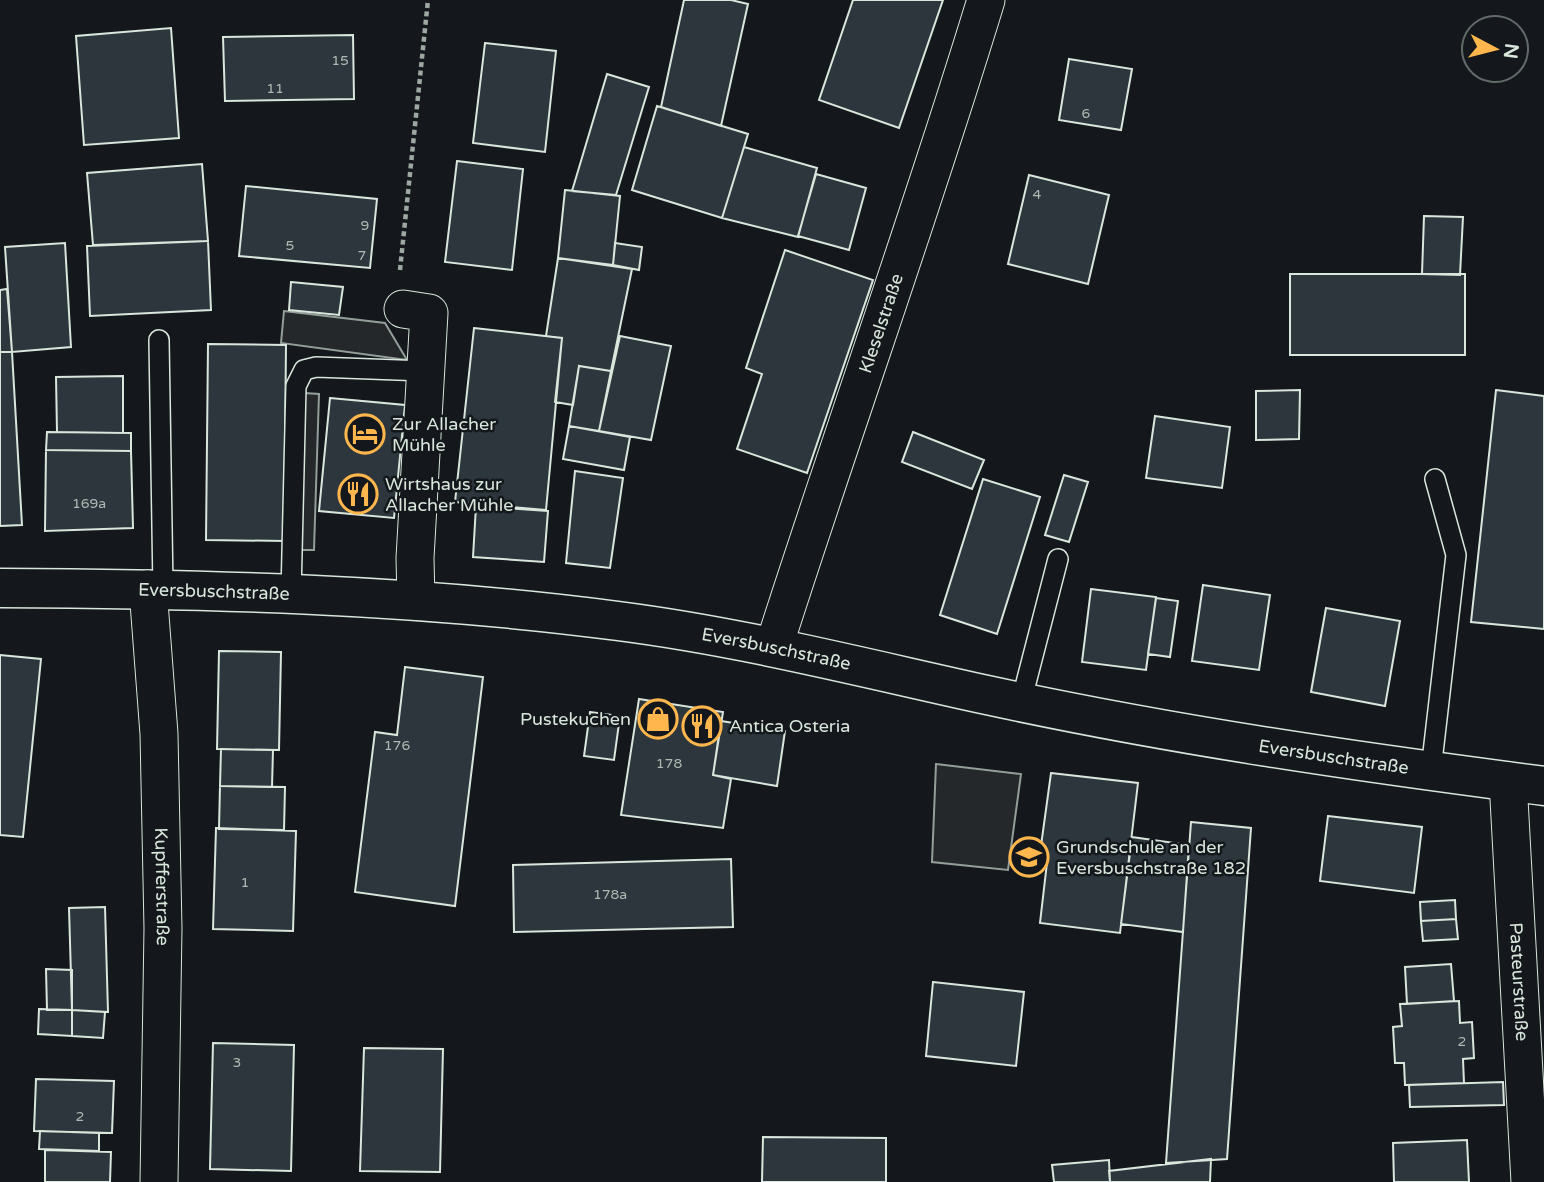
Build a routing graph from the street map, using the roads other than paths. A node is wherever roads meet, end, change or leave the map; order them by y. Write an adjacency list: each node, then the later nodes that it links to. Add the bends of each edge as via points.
1 (986, 0): 11 (street, Kleselstraße)
2 (403, 309): 4 (street, via 429,313)
3 (159, 340): 8 (lane)
4 (425, 371): 9 (lane, via 316,366 304,370 296,386); 10 (street)
5 (1435, 479): 13 (lane, via 1456,555)
6 (1058, 559): 12 (lane)
7 (0, 588): 8 (main road, Eversbuschstraße)
8 (155, 589): 9 (main road, Eversbuschstraße); 15 (street, Kupfferstraße, via 163,900)
9 (291, 594): 10 (main road, Eversbuschstraße)
10 (416, 601): 11 (main road, Eversbuschstraße, via 617,621)
11 (774, 646): 12 (main road, Eversbuschstraße)
12 (1021, 702): 13 (main road, Eversbuschstraße, via 1200,737)
13 (1431, 770): 14 (main road, Eversbuschstraße)
14 (1526, 784): 16 (street, Pasteurstraße)
15 (159, 1182)
16 (1530, 1182)

